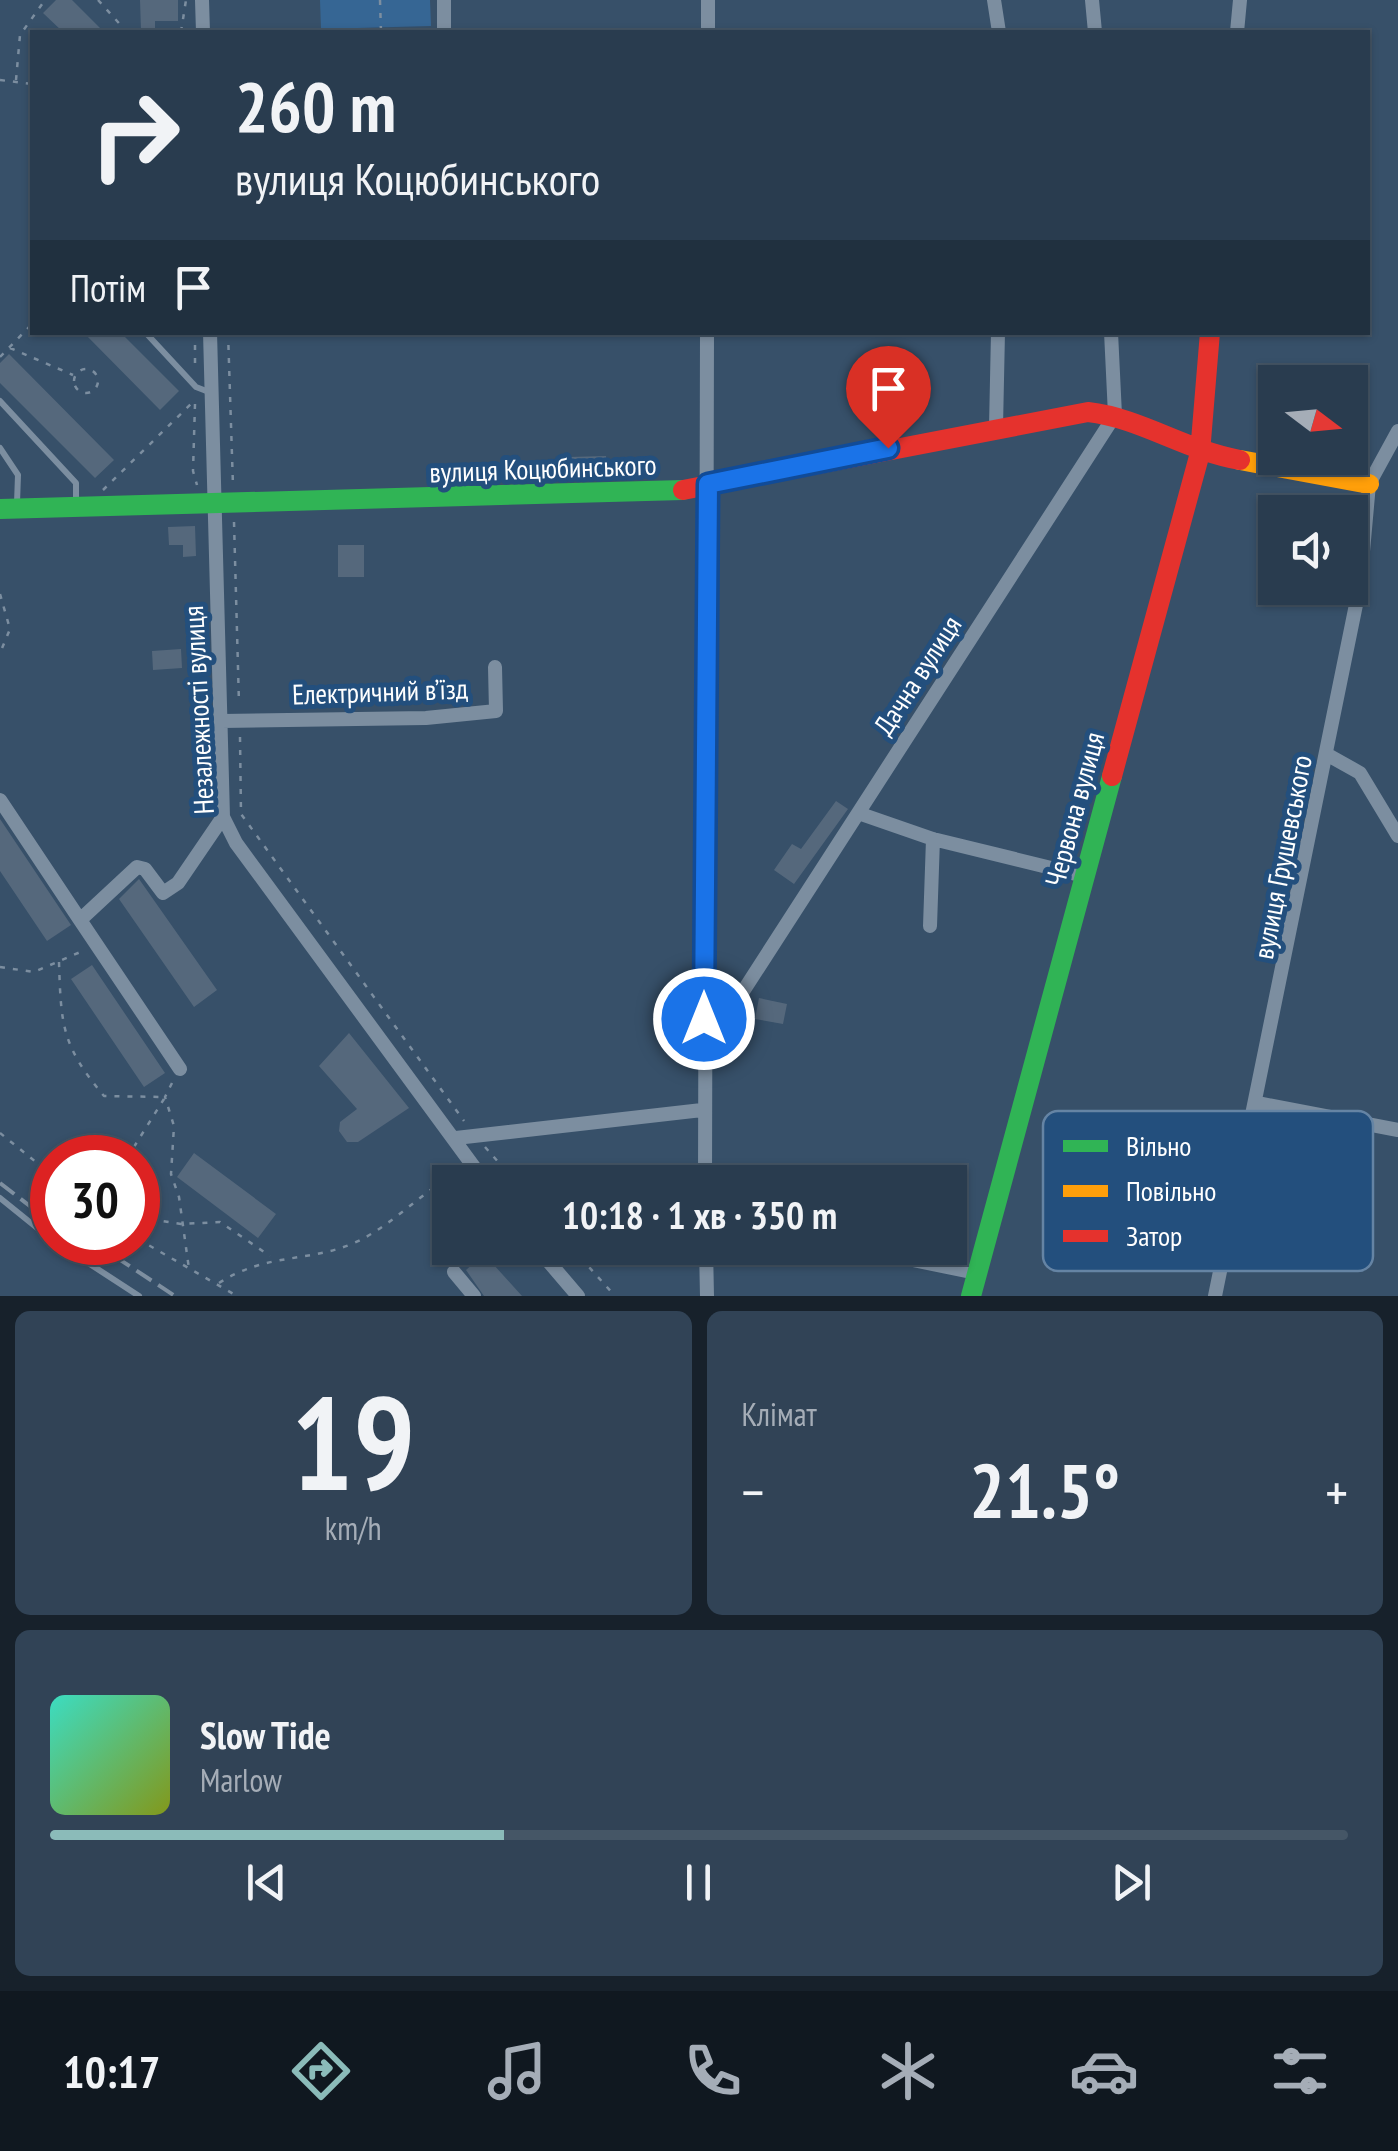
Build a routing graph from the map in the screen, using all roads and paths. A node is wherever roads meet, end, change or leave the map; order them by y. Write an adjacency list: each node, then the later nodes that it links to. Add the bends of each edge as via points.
1 (46, 0): 21 (path, via 20,34)
2 (98, 0): 11 (path)
3 (186, 0): 12 (path)
4 (202, 0): 13 (street)
5 (380, 0): 14 (path)
6 (444, 0): 15 (street)
7 (708, 0): 16 (street)
8 (994, 0): 17 (street)
9 (1092, 0): 18 (street)
10 (1240, 0): 19 (street)
11 (125, 30)
12 (182, 30)
13 (203, 30)
14 (381, 30)
15 (444, 30)
16 (708, 30)
17 (998, 30)
18 (1094, 30)
19 (1237, 30)
20 (0, 80): 21 (path)
21 (16, 80): 22 (path)
22 (30, 84)
23 (30, 326): 32 (path)
24 (148, 335): 35 (lane)
25 (195, 335): 35 (path)
26 (210, 335): 36 (street, Незалежності вулиця)
27 (228, 335): 48 (path)
28 (707, 335): 45 (street)
29 (998, 335): 40 (street)
30 (1111, 335): 39 (street)
31 (1210, 335): 43 (street, Червона вулиця)
32 (10, 348): 33 (path); 34 (path)
33 (0, 358)
34 (74, 376): 34 (path, via 84,367 96,372 94,392 74,387)
35 (196, 387): 36 (lane); 37 (path)
36 (212, 392): 48 (street, Незалежності вулиця)
37 (196, 400): 44 (path, via 103,490); 47 (path)
38 (0, 402): 44 (lane)
39 (1115, 414): 40 (street, вулиця Коцюбинського); 43 (street, вулиця Коцюбинського); 58 (street, Дачна вулиця)
40 (996, 427): 45 (street, вулиця Коцюбинського)
41 (1398, 430): 46 (street, вулиця Грушевського)
42 (0, 448): 50 (lane, via 18,475)
43 (1200, 452): 46 (street, вулиця Коцюбинського); 62 (street, Червона вулиця)
44 (76, 483): 49 (lane)
45 (708, 484): 48 (street, вулиця Коцюбинського, via 672,492); 68 (street)
46 (1369, 484): 56 (street, вулиця Грушевського, via 1360,585)
47 (198, 486)
48 (224, 505): 49 (street, вулиця Коцюбинського); 54 (path); 55 (street, Незалежності вулиця)
49 (74, 508): 50 (street, вулиця Коцюбинського)
50 (8, 509)
51 (0, 594): 52 (path, via 10,629)
52 (0, 653)
53 (495, 667): 54 (street, Електричний в’їзд, via 496,711)
54 (240, 720): 55 (street, Електричний в’їзд); 79 (path, via 241,814)
55 (222, 721): 59 (street, Незалежності вулиця)
56 (1328, 755): 60 (street, via 1360,773); 71 (street, вулиця Грушевського)
57 (0, 800): 63 (street)
58 (858, 813): 61 (street); 68 (street, Дачна вулиця, via 742,993)
59 (222, 817): 63 (street, via 178,883 164,893 138,867); 80 (street, Незалежності вулиця)
60 (1398, 836)
61 (933, 840): 62 (street); 64 (street)
62 (1084, 876): 99 (street, Червона вулиця)
63 (80, 920): 65 (street)
64 (930, 926)
65 (95, 946): 66 (path); 69 (street)
66 (60, 962): 67 (path, via 34,972); 70 (path, via 72,1057 104,1096)
67 (0, 967)
68 (704, 1019): 72 (street)
69 (180, 1068): 70 (path)
70 (166, 1097): 78 (path); 88 (path)
71 (1256, 1103): 73 (street, вулиця Грушевського); 74 (street)
72 (702, 1110): 79 (street); 84 (street)
73 (1254, 1111)
74 (1298, 1111)
75 (1373, 1125): 76 (street)
76 (1398, 1130)
77 (0, 1132): 81 (path)
78 (142, 1135)
79 (475, 1136): 80 (street); 83 (path)
80 (456, 1138): 82 (street, Незалежності вулиця)
81 (30, 1157)
82 (472, 1164): 90 (path, via 350,1245)
83 (501, 1165)
84 (704, 1165)
85 (0, 1198): 87 (lane)
86 (160, 1221): 88 (path)
87 (30, 1222)
88 (181, 1224): 90 (path, via 220,1222); 96 (path)
89 (160, 1252): 96 (path)
90 (272, 1258): 100 (path)
91 (91, 1265): 101 (lane)
92 (552, 1265): 104 (street)
93 (587, 1265): 105 (path)
94 (706, 1265): 106 (street)
95 (937, 1265): 99 (street)
96 (189, 1268): 100 (path)
97 (1220, 1271): 108 (street, вулиця Грушевського)
98 (454, 1272): 103 (street)
99 (976, 1273): 107 (street, Червона вулиця)
100 (219, 1283): 102 (path)
101 (139, 1296)
102 (237, 1296)
103 (474, 1296)
104 (578, 1296)
105 (614, 1296)
106 (707, 1296)
107 (971, 1296)
108 (1215, 1296)

